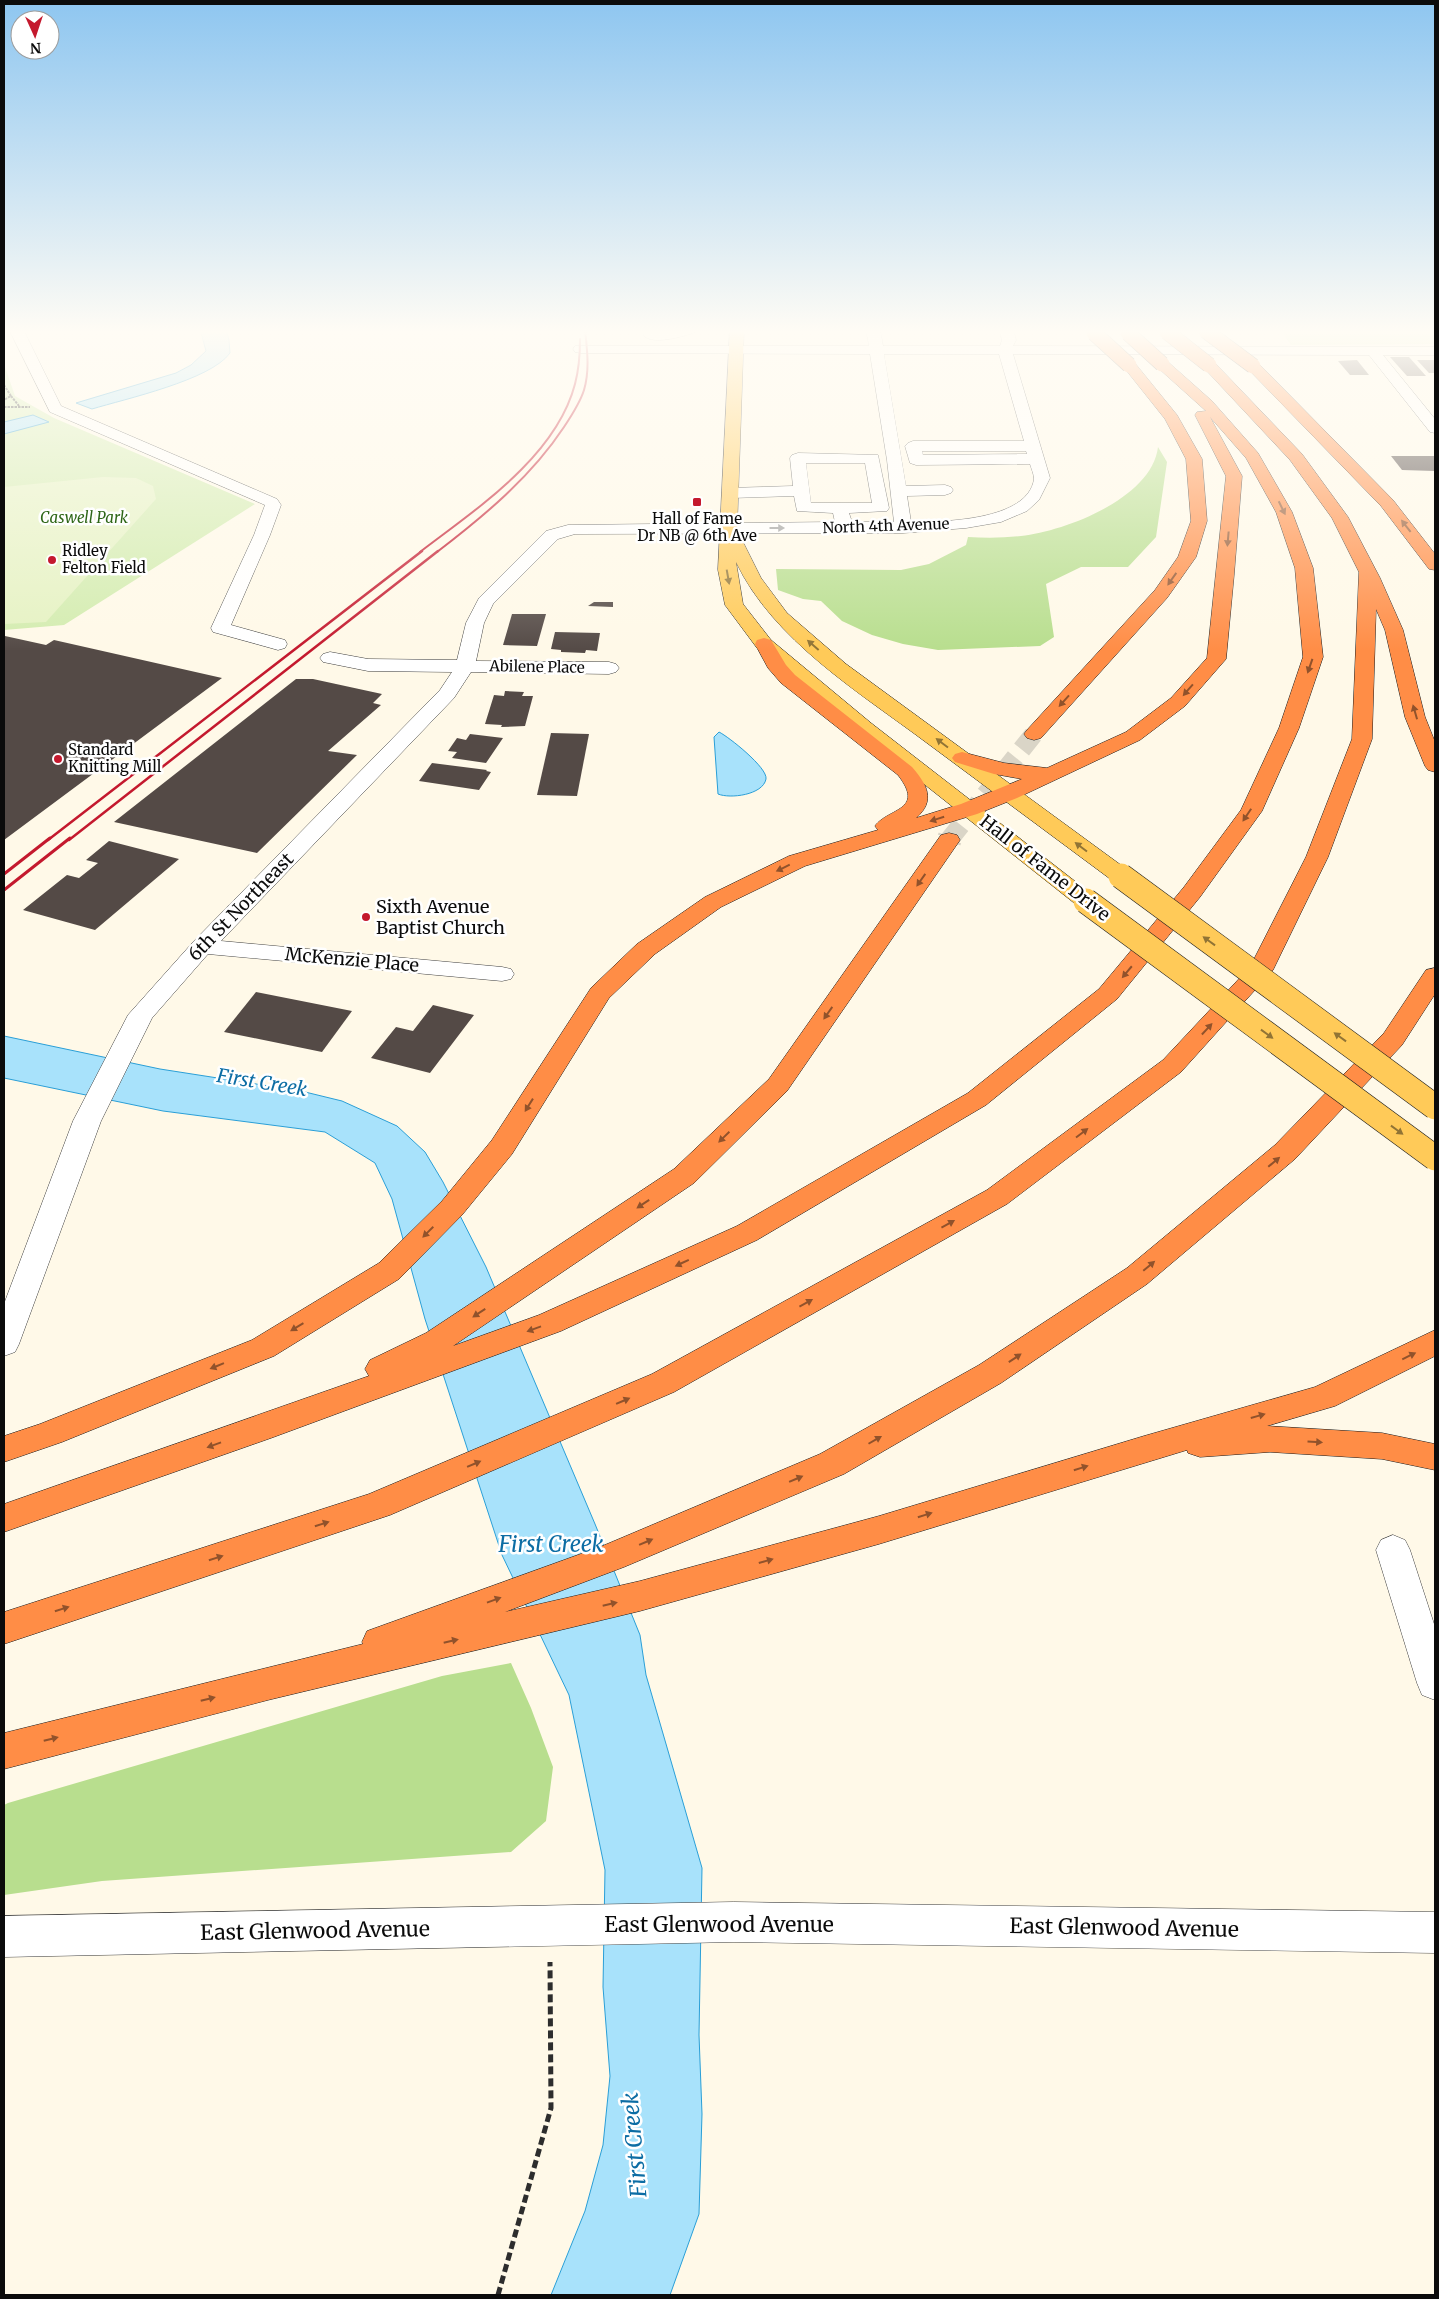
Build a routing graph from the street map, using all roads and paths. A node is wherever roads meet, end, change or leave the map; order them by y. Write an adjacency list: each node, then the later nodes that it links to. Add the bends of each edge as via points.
1 (118, 436): 23 (street, via 271,502 262,535 220,628)
2 (733, 436): 15 (main road, Hall of Fame Drive)
3 (891, 436): 11 (street)
4 (1030, 436): 10 (street, North 4th Avenue)
5 (1182, 436): 28 (highway, one-way to 28, bridge, via 1194,459 1200,521 1187,558 1161,594)
6 (1214, 436): 31 (highway, one-way to 31, via 1234,476 1216,659 1178,702 1133,736)
7 (1236, 436): 43 (highway, one-way to 43, via 1253,456 1284,512 1304,568 1313,657 1288,728 1251,811 1192,892 1108,994 977,1099 747,1233 550,1323)
8 (1276, 436): 22 (highway, bridge, via 1296,457 1340,517)
9 (1322, 436): 21 (highway, one-way to 9, bridge, via 1387,503)
10 (1035, 453): 11 (street, via 913,446 916,460); 19 (street, North 4th Avenue, via 1042,478 1034,498 1014,512 976,522)
11 (895, 460): 14 (street)
12 (945, 490): 14 (street)
13 (801, 491): 15 (street); 16 (street, via 803,508); 16 (street, via 798,458 872,458 881,508)
14 (898, 491): 19 (street)
15 (730, 493): 17 (main road, Hall of Fame Drive)
16 (840, 508): 18 (street)
17 (728, 528): 18 (street, North 4th Avenue, one-way to 18); 20 (street, North 4th Avenue, via 588,528); 24 (main road, Hall of Fame Drive, one-way to 24, via 727,570 734,605); 29 (main road, Hall of Fame Drive, one-way to 17, via 839,668 781,617 753,579)
18 (845, 528): 19 (street, North 4th Avenue)
19 (904, 528)
20 (564, 531): 26 (street, 6th St Northeast, via 552,535 485,602 475,623)
21 (1435, 565)
22 (1368, 572): 30 (highway, one-way to 22, via 1416,716 1394,630); 49 (highway, one-way to 22, via 378,1505 663,1383 997,1197 1172,1066 1261,970 1317,858 1362,739)
23 (278, 644)
24 (764, 644): 33 (main road, Hall of Fame Drive); 35 (highway, via 788,679 905,771 919,789 916,807 909,815)
25 (330, 658): 26 (street, Abilene Place, via 368,664)
26 (465, 666): 27 (street, Abilene Place); 36 (street, 6th St Northeast, via 447,694 412,732)
27 (609, 668)
28 (1034, 734)
29 (962, 758): 31 (highway, via 1012,772); 32 (main road, Hall of Fame Drive)
30 (1433, 762)
31 (1054, 774): 32 (highway)
32 (1009, 793): 33 (highway); 39 (main road, Hall of Fame Drive, one-way to 32, bridge)
33 (969, 809): 35 (highway, one-way to 35); 40 (main road, Hall of Fame Drive, one-way to 40, bridge, via 1086,901)
34 (949, 840): 43 (highway, one-way to 43, via 778,1085 684,1176 437,1341)
35 (823, 853): 45 (highway, one-way to 45, via 797,861 713,902 646,949 600,993 502,1148 452,1208 389,1271 263,1348 50,1434)
36 (202, 946): 37 (street, McKenzie Place); 42 (street, 6th St Northeast, via 141,1015 91,1113)
37 (502, 974)
38 (1435, 975): 50 (highway, one-way to 38, via 612,1556 832,1464 990,1374 1136,1276 1285,1152 1393,1039)
39 (1435, 1107)
40 (1435, 1158)
41 (1435, 1342): 44 (highway, one-way to 41, via 1324,1397)
42 (4, 1344)
43 (260, 1429): 47 (highway, one-way to 47)
44 (1144, 1448): 46 (highway, one-way to 46, via 1270,1439 1382,1446); 50 (highway, one-way to 44, via 640,1596 879,1530)
45 (4, 1449)
46 (1435, 1457)
47 (4, 1518)
48 (1394, 1550): 51 (street)
49 (10, 1626)
50 (268, 1683): 52 (highway, one-way to 50)
51 (1435, 1683)
52 (4, 1752)
53 (549, 1926): 54 (street, East Glenwood Avenue, via 734,1922); 55 (street, East Glenwood Avenue); 56 (path, via 551,2108)
54 (1435, 1933)
55 (4, 1937)
56 (498, 2295)

